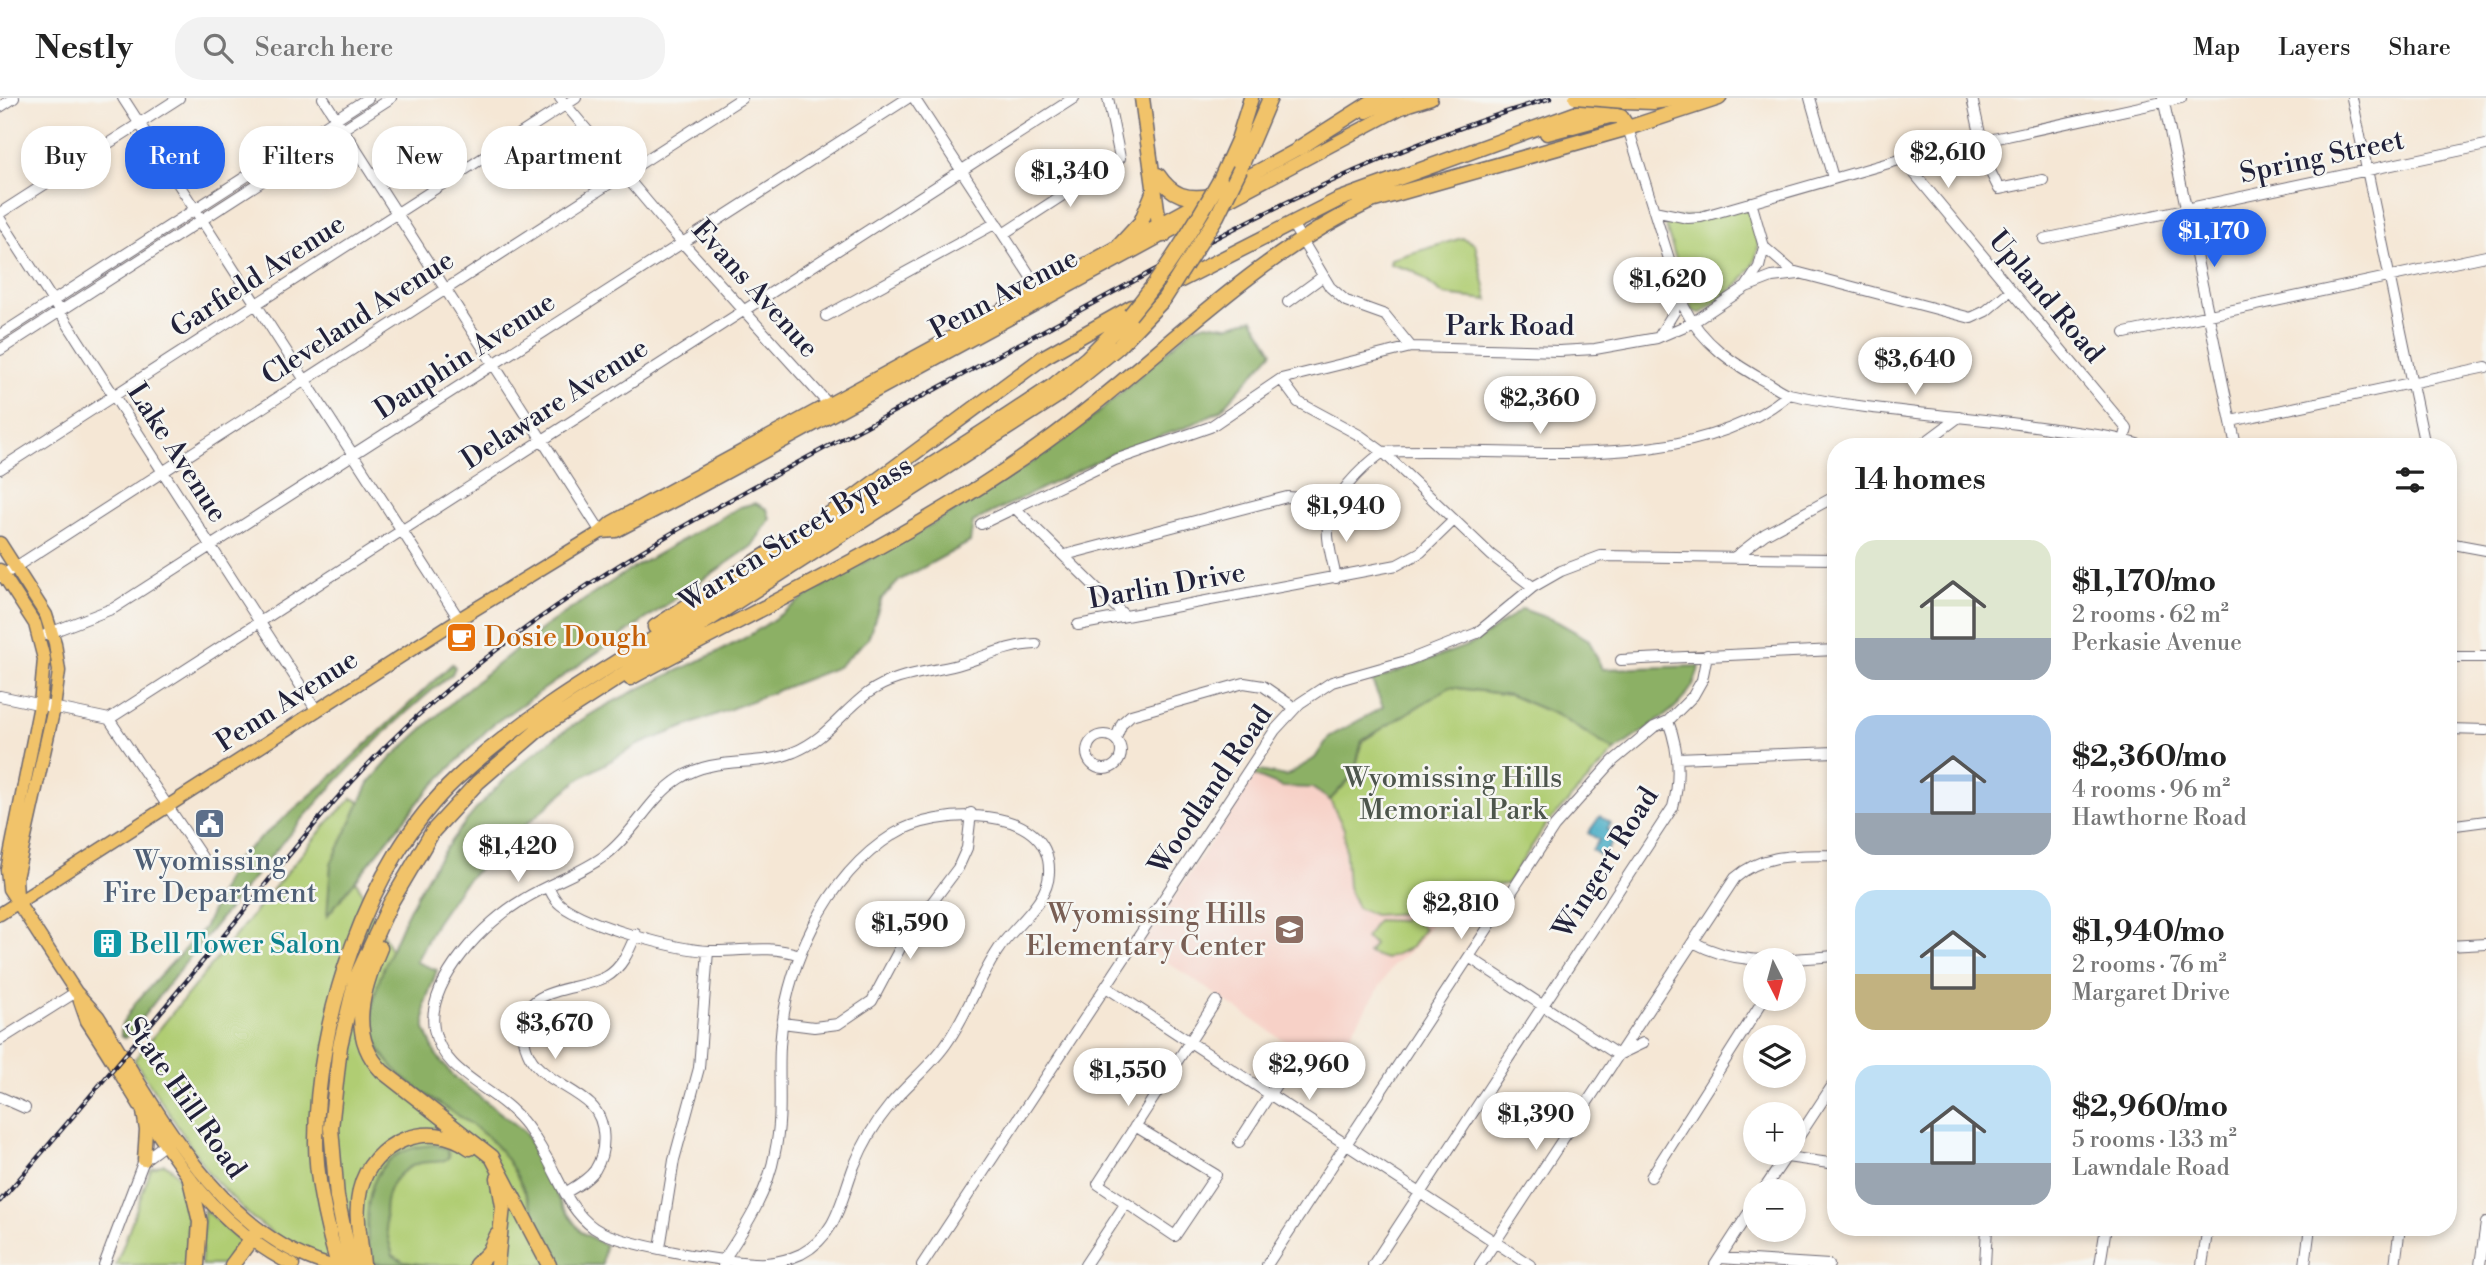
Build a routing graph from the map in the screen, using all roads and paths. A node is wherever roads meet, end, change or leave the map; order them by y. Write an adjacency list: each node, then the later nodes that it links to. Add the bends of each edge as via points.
1 (14, 98): 32 (street)
2 (123, 98): 34 (street)
3 (179, 98): 34 (street)
4 (323, 98): 33 (street)
5 (368, 98): 33 (street)
6 (391, 98): 36 (street)
7 (576, 98): 31 (street, Garfield Avenue)
8 (742, 98): 45 (street, Cleveland Avenue)
9 (908, 98): 71 (street, Dauphin Avenue)
10 (914, 98): 46 (street)
11 (1074, 98): 46 (street, Delaware Avenue)
12 (1108, 98): 68 (street, via 1120,158)
13 (1142, 98): 52 (highway)
14 (1148, 98): 52 (highway)
15 (1242, 98): 50 (highway)
16 (1251, 98): 50 (highway)
17 (1262, 98): 47 (highway)
18 (1270, 98): 47 (highway)
19 (1378, 98): 41 (highway)
20 (1431, 98): 30 (main road, Penn Avenue)
21 (1575, 98): 28 (main road, bridge)
22 (1691, 98): 28 (main road, via 1653,103)
23 (1719, 98): 38 (highway)
24 (1810, 98): 49 (street)
25 (1972, 98): 39 (street)
26 (2181, 98): 29 (street)
27 (2352, 98): 48 (street)
28 (1621, 100): 43 (highway)
29 (2163, 100): 39 (street); 59 (street)
30 (1404, 101): 41 (main road, Penn Avenue); 67 (main road, Penn Avenue)
31 (562, 102): 37 (street, Evans Avenue); 62 (street, Garfield Avenue)
32 (0, 107)
33 (336, 119): 35 (street); 58 (street)
34 (139, 124): 58 (street); 61 (street)
35 (340, 126)
36 (349, 126)
37 (582, 126)
38 (1628, 128): 43 (highway, via 1621,117 1604,116); 60 (street); 70 (highway, via 1371,201)
39 (1981, 141): 44 (street); 51 (street, via 1999,189)
40 (2486, 145): 48 (street, Spring Street)
41 (1299, 148): 56 (main road, Penn Avenue)
42 (358, 153): 62 (street)
43 (1457, 157): 65 (highway)
44 (1906, 158): 49 (street); 80 (street, Upland Road)
45 (647, 159)
46 (962, 169): 66 (street); 86 (street, Delaware Avenue)
47 (1240, 169): 152 (highway, Warren Street Bypass, bridge, via 1217,216 1164,299 1118,347 1060,394)
48 (2368, 170): 59 (street, Spring Street); 77 (street)
49 (1833, 178): 57 (street)
50 (1220, 180): 156 (highway, Warren Street Bypass, bridge, via 1169,266 1130,315 1054,385)
51 (2043, 180)
52 (1156, 182): 56 (highway, via 1177,195); 67 (highway); 72 (highway, via 1141,222)
53 (252, 189): 64 (street)
54 (600, 189): 79 (street, Cleveland Avenue)
55 (636, 189): 71 (street, Evans Avenue)
56 (1211, 196): 67 (main road, Penn Avenue)
57 (1751, 202): 60 (street, via 1688,218); 73 (street)
58 (194, 209): 64 (street); 83 (street)
59 (2186, 209): 69 (street, Spring Street); 88 (street)
60 (1654, 211): 81 (street)
61 (0, 213)
62 (398, 213): 79 (street); 85 (street, Garfield Avenue)
63 (0, 219): 83 (street, Lake Avenue)
64 (202, 221): 85 (street); 87 (street)
65 (1291, 222): 70 (street); 156 (highway, via 1044,357 848,502 572,682)
66 (996, 223): 68 (street); 89 (street)
67 (1162, 227): 72 (main road, Penn Avenue); 82 (main road, Penn Avenue)
68 (1003, 234): 82 (street)
69 (2044, 239)
70 (1301, 241): 76 (street); 152 (highway, via 1251,273 1072,422 984,484 893,538)
71 (683, 243): 86 (street, Evans Avenue); 96 (street, Dauphin Avenue)
72 (1118, 247): 82 (main road, Penn Avenue)
73 (1764, 247): 75 (street); 78 (street, Park Road, via 1759,267)
74 (2486, 256): 77 (street)
75 (1801, 274): 78 (street, via 1772,277); 80 (street, via 1971,318)
76 (1322, 277): 84 (street); 94 (street, via 1346,301 1385,315)
77 (2390, 277): 88 (street); 100 (street)
78 (1746, 287): 90 (street, Park Road)
79 (446, 288): 96 (street); 99 (street, Cleveland Avenue)
80 (2011, 290): 108 (street, Upland Road, via 2127,429)
81 (1678, 292): 90 (street); 93 (street, via 1674,312)
82 (1043, 296): 103 (main road, Penn Avenue)
83 (53, 300): 87 (street, Lake Avenue); 92 (street)
84 (1288, 302)
85 (256, 304): 99 (street); 102 (street, Garfield Avenue)
86 (743, 310): 103 (street, Evans Avenue); 111 (street, Delaware Avenue)
87 (60, 312): 95 (street); 102 (street, Lake Avenue)
88 (2209, 315): 91 (street); 105 (street)
89 (826, 316)
90 (1692, 323): 93 (street, Park Road); 101 (street, via 1728,359)
91 (2125, 333)
92 (0, 335)
93 (1657, 338): 94 (street, Park Road, via 1559,351)
94 (1411, 348): 98 (street, Park Road)
95 (0, 350)
96 (495, 364): 111 (street); 113 (street, Dauphin Avenue)
97 (2486, 368): 100 (street)
98 (1281, 379): 112 (street, via 1298,402); 117 (street, via 1210,428 1115,460)
99 (304, 380): 113 (street); 115 (street, Cleveland Avenue)
100 (2413, 383): 105 (street); 110 (street)
101 (1789, 394): 104 (street); 112 (street, via 1758,416 1728,429 1642,448 1580,453)
102 (114, 396): 114 (street, Garfield Avenue); 115 (street, Lake Avenue)
103 (833, 409): 122 (main road, Penn Avenue, via 616,531)
104 (1958, 417): 106 (street); 107 (street)
105 (2231, 421): 109 (street)
106 (1930, 438)
107 (2110, 438)
108 (2125, 438)
109 (2234, 438)
110 (2423, 438)
111 (543, 439): 121 (street, Delaware Avenue); 122 (street)
112 (1383, 452): 118 (street); 119 (street)
113 (353, 455): 121 (street); 125 (street, Dauphin Avenue)
114 (0, 469)
115 (162, 471): 125 (street, Lake Avenue); 130 (street, Cleveland Avenue)
116 (1827, 501): 128 (street, via 1765,534)
117 (1015, 508): 120 (street); 127 (street)
118 (1331, 509): 127 (street, via 1287,497); 132 (street, via 1327,527)
119 (1454, 520): 132 (street, Darlin Drive, via 1410,559); 133 (street, via 1512,574)
120 (982, 524)
121 (401, 530): 135 (street); 136 (street, Delaware Avenue)
122 (601, 532): 135 (main road, Penn Avenue)
123 (0, 542): 130 (main road)
124 (2457, 545): 126 (street)
125 (211, 546): 136 (street, Lake Avenue); 138 (street, Dauphin Avenue, via 114,608)
126 (2486, 550)
127 (1065, 555): 134 (street)
128 (1734, 557): 129 (street, Woodland Road); 133 (street, Woodland Road, via 1601,556 1561,570)
129 (1827, 559)
130 (15, 567): 131 (street, Cleveland Avenue); 138 (main road, via 46,615)
131 (1, 574): 138 (main road)
132 (1336, 578): 134 (street, Darlin Drive)
133 (1533, 587): 148 (street, Woodland Road, via 1477,633 1406,661 1344,677 1320,688)
134 (1125, 616): 137 (street, Darlin Drive)
135 (459, 620): 149 (main road, Penn Avenue)
136 (259, 621): 149 (street, Lake Avenue); 150 (street, Delaware Avenue)
137 (1078, 625)
138 (46, 634): 146 (main road); 147 (main road, via 59,671)
139 (1036, 644): 168 (street, via 1010,645 961,664 887,682 859,700 825,734 792,753 692,771 662,793 639,824 610,851)
140 (1827, 650): 141 (street)
141 (1707, 655): 144 (street); 151 (street, via 1699,686)
142 (2457, 657): 143 (street)
143 (2486, 657)
144 (1621, 660)
145 (0, 696): 146 (street)
146 (40, 705): 147 (street); 166 (main road)
147 (54, 708): 150 (street); 169 (main road, via 16,878)
148 (1295, 708): 155 (street, via 1263,686 1244,683 1131,715); 181 (street, Woodland Road, via 1275,730)
149 (317, 711): 160 (main road, Penn Avenue)
150 (109, 719): 160 (street)
151 (1668, 721): 158 (street, Wingert Road); 177 (street, via 1629,746 1574,802)
152 (543, 726): 159 (highway, Warren Street Bypass)
153 (2457, 729): 154 (street)
154 (2486, 730)
155 (1116, 738)
156 (502, 740): 214 (highway, Warren Street Bypass, via 454,780 405,841 356,931 320,1086 316,1145)
157 (1827, 752): 158 (street)
158 (1677, 758): 184 (street, Wingert Road, via 1679,786 1673,807)
159 (462, 800): 207 (highway, via 403,893 361,1003 361,1029 377,1066 481,1146); 232 (highway, Warren Street Bypass, via 426,841 356,978 340,1046 331,1128 337,1197)
160 (169, 806): 165 (street); 169 (main road, Penn Avenue)
161 (971, 813): 176 (street, via 914,824 874,848 833,895); 186 (street, via 967,848 958,868 913,926 872,1001 838,1024); 223 (street, via 1009,823 1039,842 1049,867 1046,890 996,953 945,1045 875,1126 825,1235 803,1253 783,1260)
162 (2486, 821): 163 (street)
163 (2457, 825)
164 (1827, 855): 172 (street, via 1778,857 1748,867 1735,878)
165 (202, 857)
166 (7, 870): 167 (main road); 169 (main road, State Hill Road, via 9,889)
167 (0, 887)
168 (549, 888): 171 (street, via 557,903 571,912); 208 (street, via 504,912 460,957 439,989 433,1024 446,1057 525,1123)
169 (19, 901): 170 (main road, Penn Avenue); 182 (main road, State Hill Road)
170 (0, 914)
171 (636, 934): 175 (street); 208 (street, via 620,966 607,976 578,987 552,990 529,1008 525,1017 524,1040 534,1063 593,1107 603,1132 594,1170)
172 (1693, 942): 180 (street, via 1726,958); 191 (street)
173 (2486, 944): 174 (street)
174 (2457, 946)
175 (708, 951): 176 (street, via 769,947); 222 (street, via 697,1080 674,1160)
176 (800, 955): 186 (street)
177 (1469, 957): 184 (street); 201 (street)
178 (1827, 957): 179 (street)
179 (1806, 958)
180 (1743, 959)
181 (1106, 987): 188 (street); 238 (street, Woodland Road)
182 (77, 993): 187 (street); 195 (main road, State Hill Road, via 87,1021); 199 (main road, State Hill Road, via 98,1016)
183 (1216, 1001): 188 (street)
184 (1544, 1006): 191 (street); 209 (street, Wingert Road)
185 (1756, 1012): 205 (street)
186 (782, 1023): 223 (street, via 780,1115 772,1165 755,1209)
187 (0, 1040)
188 (1189, 1041): 193 (street); 197 (street)
189 (1643, 1043): 191 (street)
190 (1296, 1054): 193 (street)
191 (1618, 1055): 221 (street)
192 (1827, 1094): 198 (street)
193 (1270, 1095): 200 (street); 201 (street)
194 (0, 1097): 196 (street)
195 (139, 1102): 199 (main road, State Hill Road); 203 (main road, via 146,1130)
196 (25, 1108)
197 (1135, 1126): 210 (street, via 1098,1184); 210 (street, via 1216,1175 1175,1236)
198 (1806, 1126)
199 (172, 1140): 203 (street); 206 (main road, State Hill Road); 220 (main road, State Hill Road)
200 (1239, 1142)
201 (1346, 1144): 209 (street); 240 (street)
202 (1806, 1158): 204 (street)
203 (144, 1160): 225 (street)
204 (1827, 1162)
205 (1651, 1177)
206 (190, 1180): 220 (main road, State Hill Road, via 223,1217); 226 (highway, via 200,1222)
207 (507, 1182): 236 (highway, via 509,1218); 237 (highway)
208 (565, 1193): 222 (street, via 578,1214 598,1231 631,1244)
209 (1420, 1193): 221 (street); 241 (street, Wingert Road)
210 (1126, 1203): 239 (street)
211 (1743, 1221): 224 (street)
212 (502, 1224): 233 (highway, via 500,1183 481,1157 444,1136 408,1137 381,1153 364,1177 357,1212); 234 (highway, via 493,1245); 235 (highway)
213 (2486, 1230): 250 (street)
214 (329, 1234): 230 (highway); 231 (highway, Warren Street Bypass)
215 (1986, 1236): 245 (street)
216 (2105, 1236): 246 (street)
217 (2207, 1236): 247 (street)
218 (2309, 1236): 248 (street)
219 (2399, 1236): 249 (street)
220 (257, 1237): 227 (highway); 228 (highway); 229 (main road, State Hill Road); 230 (main road, State Hill Road)
221 (1495, 1242): 242 (street); 243 (street)
222 (660, 1248): 223 (street)
223 (719, 1260)
224 (1717, 1261): 244 (street)
225 (104, 1265)
226 (197, 1265)
227 (232, 1265)
228 (239, 1265)
229 (293, 1265)
230 (330, 1265)
231 (338, 1265)
232 (351, 1265)
233 (363, 1265)
234 (476, 1265)
235 (497, 1265)
236 (503, 1265)
237 (549, 1265)
238 (922, 1265)
239 (1085, 1265)
240 (1266, 1265)
241 (1373, 1265)
242 (1480, 1265)
243 (1530, 1265)
244 (1829, 1265)
245 (1984, 1265)
246 (2101, 1265)
247 (2202, 1265)
248 (2305, 1265)
249 (2395, 1265)
250 (2480, 1265)

